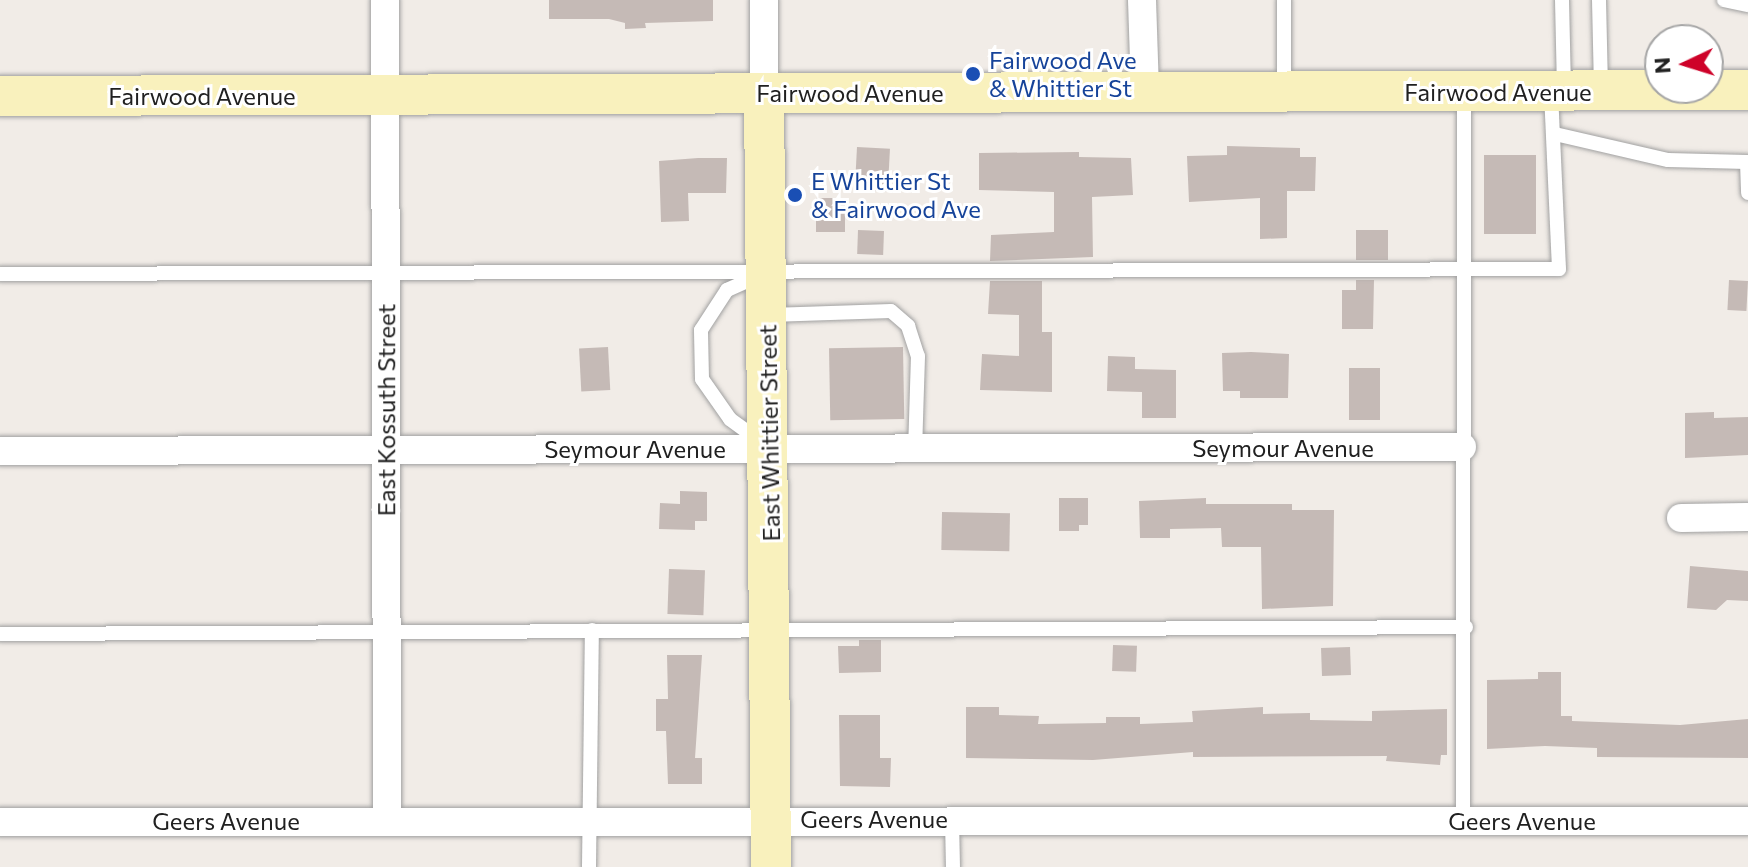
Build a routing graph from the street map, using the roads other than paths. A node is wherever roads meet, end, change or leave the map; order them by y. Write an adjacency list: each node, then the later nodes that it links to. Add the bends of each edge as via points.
1 (385, 0): 15 (street, East Kossuth Street)
2 (764, 0): 14 (street, East Whittier Street)
3 (1142, 0): 11 (street)
4 (1284, 0): 10 (lane)
5 (1562, 0): 13 (lane)
6 (1599, 0): 13 (lane)
7 (1724, 0): 8 (lane)
8 (1748, 5)
9 (1748, 90): 13 (street, Fairwood Avenue)
10 (1284, 91): 11 (street, Fairwood Avenue); 12 (street, Fairwood Avenue)
11 (1145, 92): 14 (street, Fairwood Avenue)
12 (1464, 92): 13 (street, Fairwood Avenue); 20 (lane)
13 (1572, 92): 17 (lane)
14 (764, 93): 15 (street, Fairwood Avenue); 19 (street, East Whittier Street)
15 (385, 95): 16 (street, Fairwood Avenue); 21 (street, East Kossuth Street)
16 (0, 96)
17 (1555, 134): 18 (lane, via 1668,160 1747,162); 20 (lane, via 1559,269)
18 (1748, 193)
19 (768, 271): 20 (lane); 21 (lane); 23 (street, East Whittier Street); 25 (lane, via 727,290 701,330 702,379 730,419)
20 (1464, 272): 24 (lane)
21 (386, 273): 22 (lane); 27 (street, East Kossuth Street)
22 (0, 274)
23 (768, 315): 25 (street, East Whittier Street); 26 (lane, via 891,311 908,326 918,356)
24 (1462, 447): 26 (street, Seymour Avenue); 31 (lane)
25 (770, 448): 26 (street, Seymour Avenue); 27 (street, Seymour Avenue); 32 (street, East Whittier Street)
26 (915, 449)
27 (386, 450): 28 (street, Seymour Avenue); 35 (street, East Kossuth Street)
28 (0, 451)
29 (1748, 517): 30 (street)
30 (1681, 518)
31 (1466, 627): 32 (lane); 42 (lane)
32 (771, 628): 33 (lane); 36 (street, East Whittier Street)
33 (592, 630): 35 (lane); 39 (lane)
34 (0, 634): 35 (lane)
35 (387, 634): 38 (street, East Kossuth Street)
36 (770, 819): 37 (street, Geers Avenue); 39 (street, Geers Avenue); 44 (street, East Whittier Street)
37 (952, 819): 42 (street, Geers Avenue); 45 (lane)
38 (387, 820): 39 (street, Geers Avenue); 41 (street, Geers Avenue)
39 (588, 820): 43 (lane)
40 (1748, 821): 42 (street, Geers Avenue)
41 (0, 822)
42 (1463, 822)
43 (589, 867)
44 (771, 867)
45 (953, 867)

